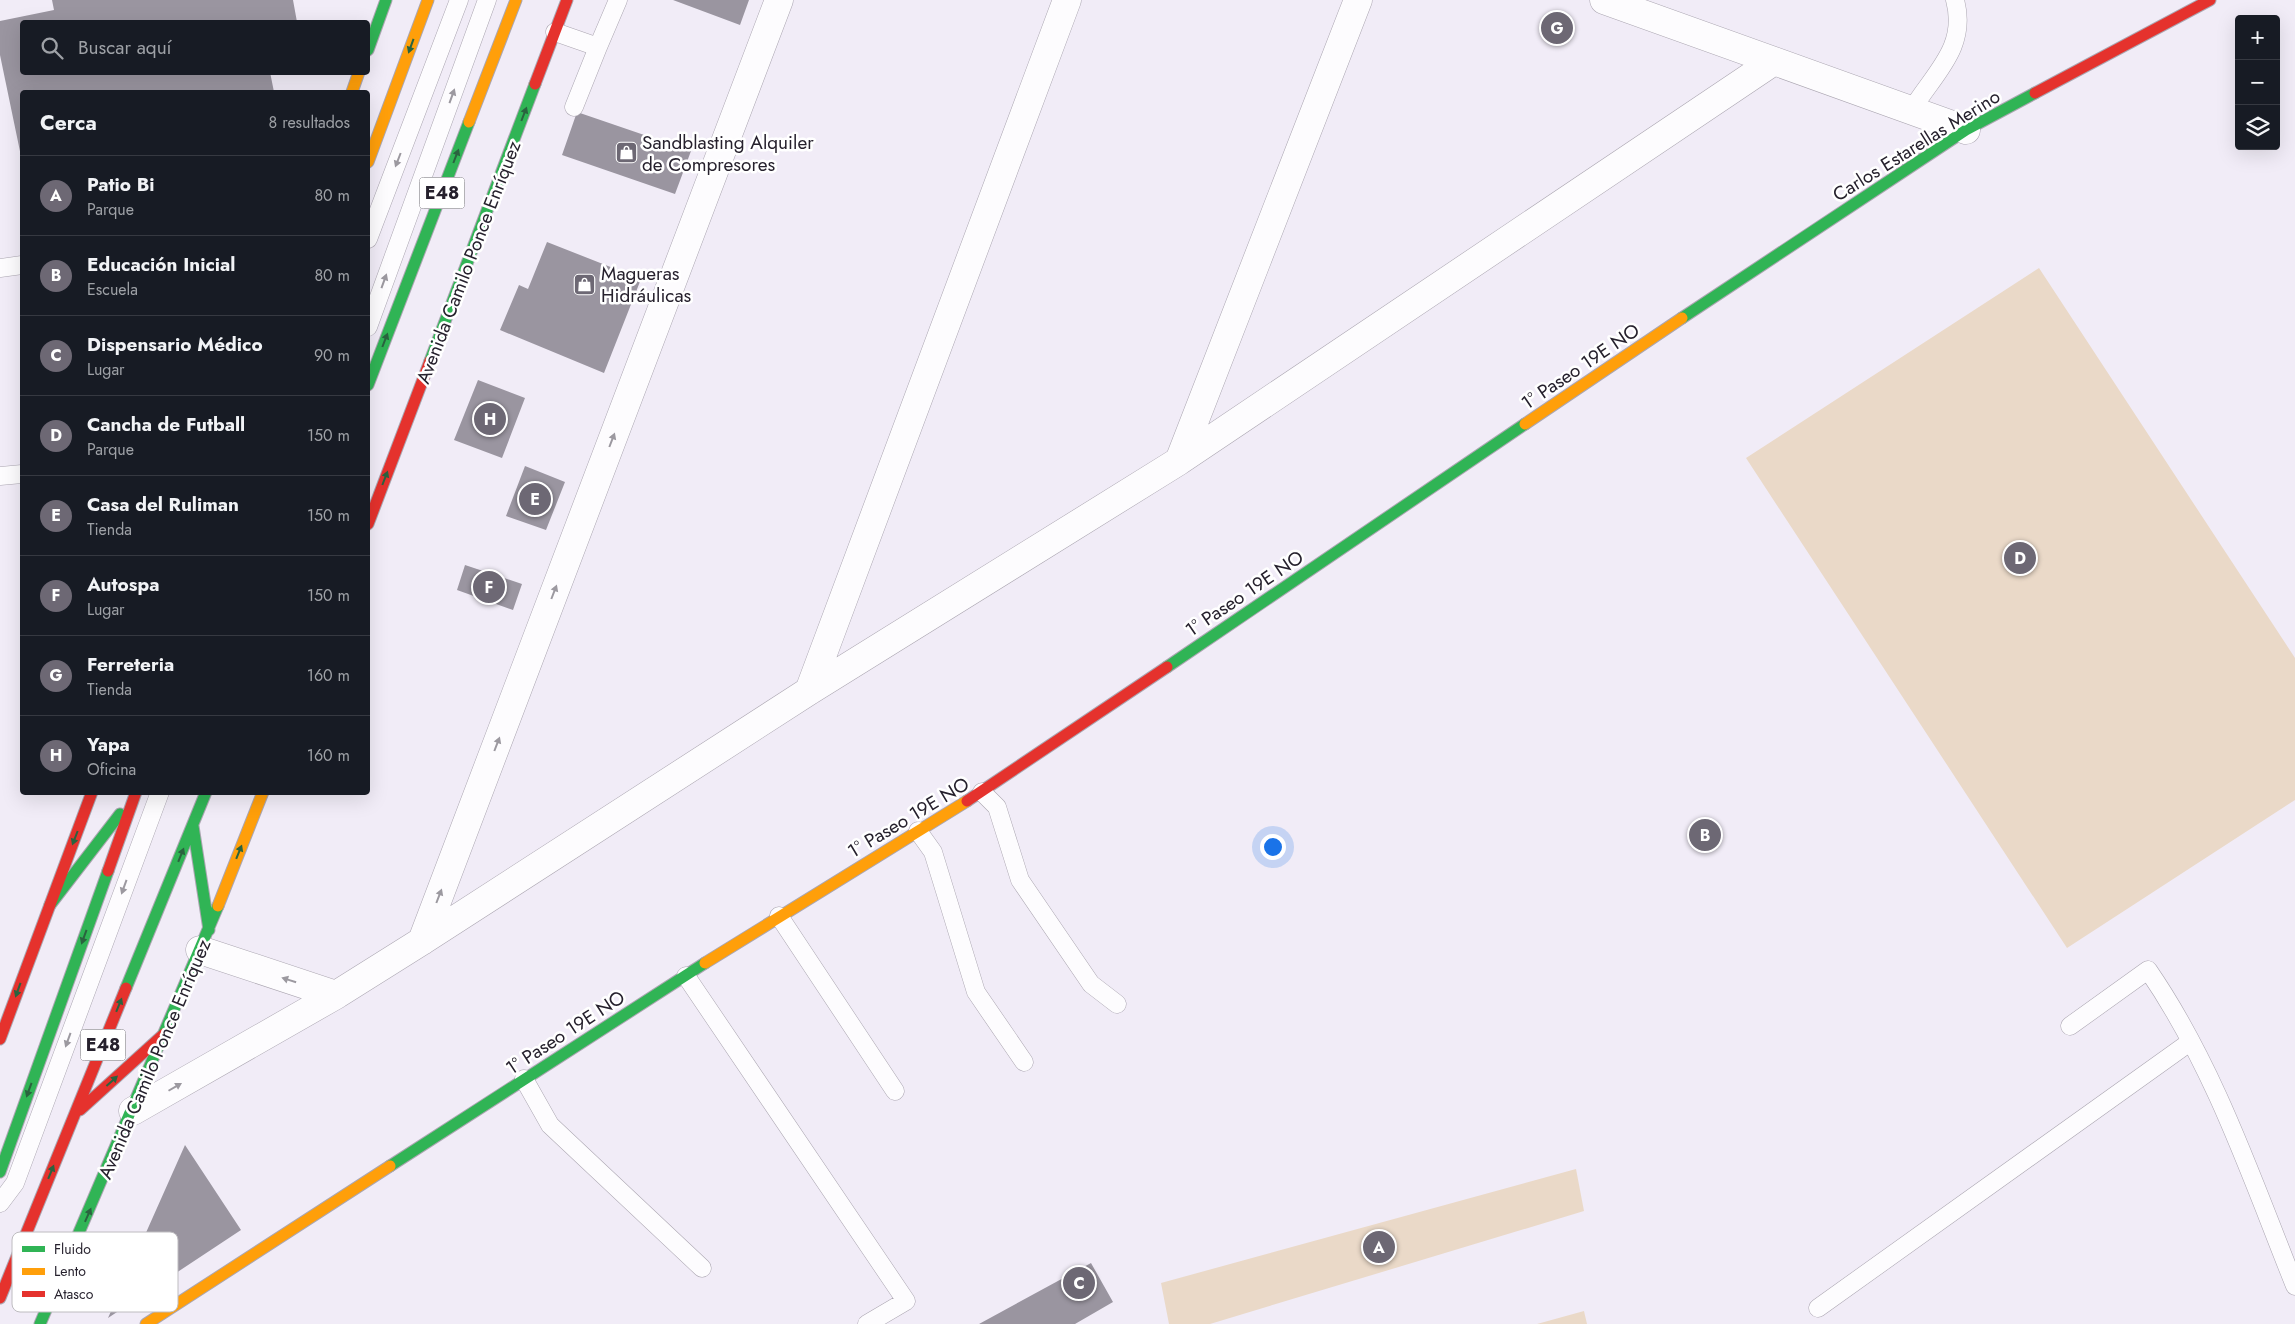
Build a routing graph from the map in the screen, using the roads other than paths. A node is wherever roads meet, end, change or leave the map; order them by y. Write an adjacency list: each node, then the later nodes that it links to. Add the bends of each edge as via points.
1 (386, 0): 15 (main road)
2 (428, 0): 23 (main road, one-way to 23)
3 (459, 0): 24 (lane, one-way to 24)
4 (487, 0): 27 (lane, one-way to 4)
5 (516, 0): 29 (main road, E48, one-way to 5)
6 (567, 0): 14 (main road, Avenida Camilo Ponce Enríquez / E48)
7 (618, 0): 16 (lane)
8 (778, 0): 49 (street, one-way to 8)
9 (1067, 0): 34 (street)
10 (1358, 0): 30 (street)
11 (1604, 0): 17 (street)
12 (1955, 0): 21 (lane, via 1960,17 1954,46)
13 (2210, 0): 22 (main road, Carlos Estarellas Merino)
14 (555, 32): 16 (lane); 33 (main road, Avenida Camilo Ponce Enríquez / E48, one-way to 14)
15 (370, 44)
16 (598, 47): 20 (lane)
17 (1774, 61): 21 (street); 30 (street)
18 (359, 75): 19 (main road)
19 (353, 90)
20 (574, 107)
21 (1911, 111): 22 (street)
22 (1966, 130): 28 (main road, Carlos Estarellas Merino)
23 (370, 157)
24 (370, 234)
25 (20, 265): 26 (lane)
26 (0, 268)
27 (370, 322)
28 (1676, 322): 35 (main road, 1° Paseo 19E NO)
29 (370, 381)
30 (1179, 462): 34 (street)
31 (20, 474): 32 (lane)
32 (0, 476)
33 (370, 519)
34 (809, 691): 49 (street)
35 (982, 792): 45 (main road, 1° Paseo 19E NO); 52 (lane, via 997,807 1020,880 1090,984)
36 (91, 795): 46 (main road, one-way to 46)
37 (134, 795): 46 (main road)
38 (135, 795): 62 (main road, E48, one-way to 62)
39 (159, 795): 63 (lane, one-way to 63, via 15,1182)
40 (192, 795): 64 (lane, via 35,1186)
41 (193, 795): 44 (lane)
42 (205, 795): 44 (main road, E48)
43 (262, 795): 48 (main road, Avenida Camilo Ponce Enríquez / E48, one-way to 43)
44 (193, 826): 48 (main road); 61 (main road, E48, one-way to 44)
45 (918, 831): 47 (main road, 1° Paseo 19E NO); 57 (lane, via 933,852 976,992)
46 (50, 905): 55 (main road, one-way to 55)
47 (779, 916): 50 (main road, 1° Paseo 19E NO); 59 (lane)
48 (204, 940): 51 (street, one-way to 48); 54 (main road, Avenida Camilo Ponce Enríquez / E48)
49 (422, 941): 51 (street)
50 (686, 976): 58 (main road, 1° Paseo 19E NO); 77 (lane, via 906,1301)
51 (336, 995): 60 (street, one-way to 51)
52 (1118, 1004)
53 (2070, 1026): 56 (lane, via 2148,970)
54 (164, 1034): 60 (main road, Avenida Camilo Ponce Enríquez / E48); 61 (main road, one-way to 54)
55 (0, 1039)
56 (2190, 1042): 69 (lane, via 2230,1122); 72 (lane)
57 (1024, 1062)
58 (524, 1079): 67 (lane, via 550,1125); 71 (main road, 1° Paseo 19E NO)
59 (895, 1091)
60 (133, 1111): 66 (main road, Avenida Camilo Ponce Enríquez / E48, one-way to 60)
61 (75, 1114): 65 (main road, E48, one-way to 61)
62 (0, 1172)
63 (0, 1203)
64 (24, 1232)
65 (27, 1232)
66 (80, 1232)
67 (702, 1268)
68 (12, 1269): 70 (main road, E48)
69 (2295, 1286)
70 (0, 1298)
71 (178, 1303)
72 (1818, 1308)
73 (45, 1312): 75 (main road, Avenida Camilo Ponce Enríquez / E48, one-way to 73)
74 (165, 1312): 76 (main road, 1° Paseo 19E NO)
75 (40, 1324)
76 (146, 1324)
77 (867, 1324)

